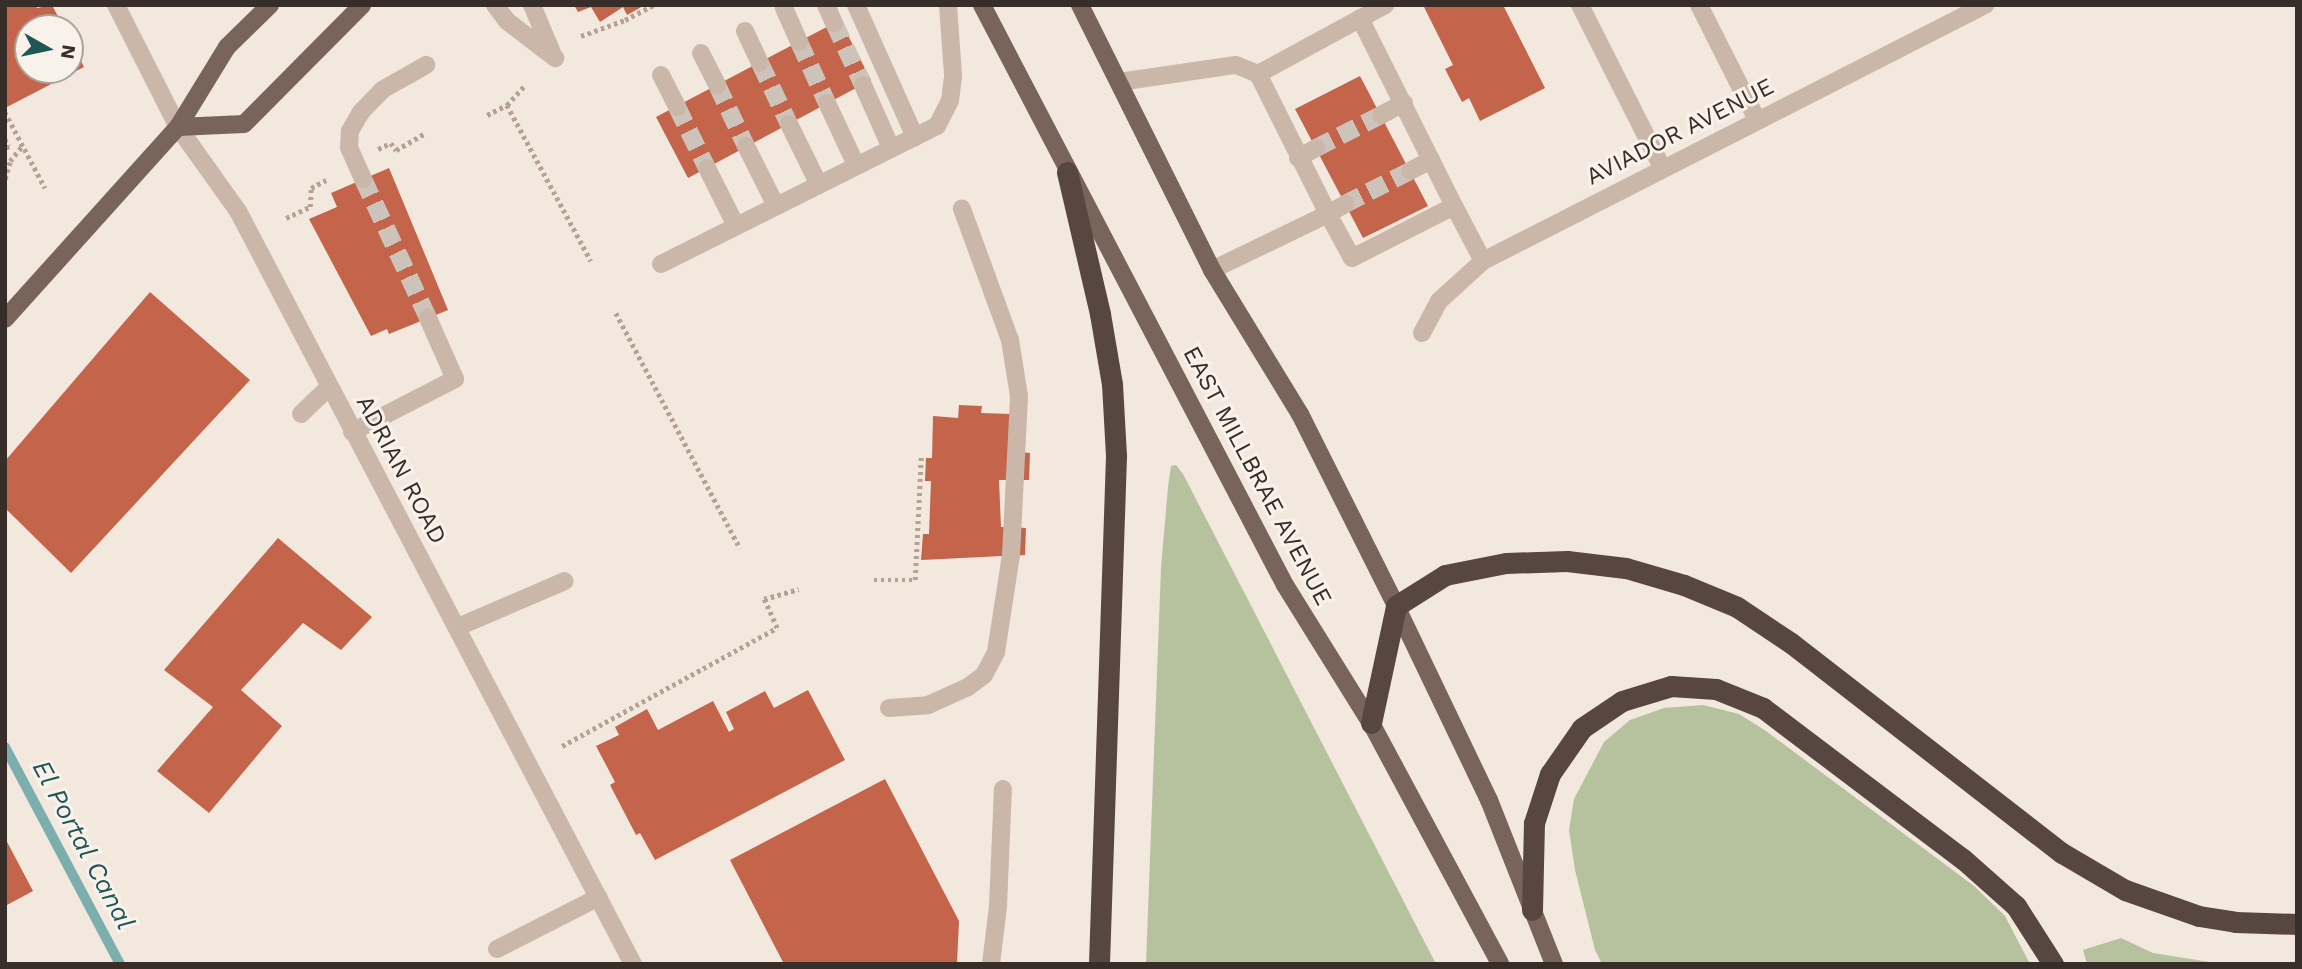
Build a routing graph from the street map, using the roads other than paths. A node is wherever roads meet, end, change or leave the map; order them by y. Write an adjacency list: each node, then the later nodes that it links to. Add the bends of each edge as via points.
1 (116, 5): 34 (street, ADRIAN ROAD)
2 (270, 5): 34 (main road, via 226,47)
3 (362, 5): 34 (main road, via 244,124)
4 (495, 5): 5 (street, via 506,21 555,58)
5 (532, 5)
6 (826, 5): 17 (street)
7 (856, 5): 35 (street)
8 (948, 5): 35 (street, via 953,75 950,101 937,126)
9 (982, 5): 45 (main road, EAST MILLBRAE AVENUE)
10 (1080, 5): 25 (main road)
11 (1385, 5): 16 (street)
12 (1580, 5): 42 (street)
13 (1699, 5): 32 (street)
14 (1985, 5): 32 (street, AVIADOR AVENUE)
15 (784, 9): 19 (street)
16 (1360, 18): 23 (street); 29 (street)
17 (834, 23)
18 (745, 31): 21 (street)
19 (799, 42)
20 (701, 53): 26 (street)
21 (760, 63)
22 (426, 65): 46 (street, via 382,90 350,131 349,148)
23 (1258, 74): 25 (street, via 1236,65); 39 (street)
24 (661, 75): 30 (street)
25 (1119, 82): 56 (main road)
26 (717, 85)
27 (863, 85): 37 (street)
28 (827, 103): 41 (street)
29 (1404, 103): 31 (street); 40 (street)
30 (677, 107)
31 (1381, 114)
32 (1756, 120): 42 (street, AVIADOR AVENUE)
33 (789, 124): 47 (street)
34 (178, 127): 58 (main road); 60 (street, ADRIAN ROAD, via 238,211)
35 (915, 137): 37 (street)
36 (746, 146): 49 (street)
37 (891, 148): 41 (street)
38 (1316, 148): 39 (street)
39 (1298, 158): 52 (street)
40 (1431, 160): 44 (street); 50 (street)
41 (856, 165): 47 (street)
42 (1662, 167): 54 (street, AVIADOR AVENUE)
43 (707, 168): 53 (street)
44 (1410, 171)
45 (1068, 172): 67 (main road, EAST MILLBRAE AVENUE, via 1286,585); 75 (highway, via 1112,384 1116,456)
46 (363, 179)
47 (819, 184): 49 (street)
48 (1345, 204): 52 (street)
49 (776, 206): 53 (street)
50 (1454, 206): 52 (street, via 1352,258); 54 (street)
51 (962, 209): 66 (street, via 1010,340 1019,396 1011,555 996,652 984,675 928,705)
52 (1328, 214): 56 (street)
53 (736, 226): 55 (street)
54 (1483, 261): 59 (street, AVIADOR AVENUE, via 1439,301)
55 (661, 264)
56 (1212, 270): 64 (main road, via 1300,414)
57 (428, 318): 62 (street, via 456,379)
58 (5, 319)
59 (1422, 333)
60 (329, 387): 61 (street); 62 (street, ADRIAN ROAD)
61 (301, 414)
62 (352, 432): 65 (street, ADRIAN ROAD)
63 (565, 582): 65 (street)
64 (1396, 606): 67 (highway); 70 (main road, via 1489,800); 71 (highway, via 1445,575 1506,563 1567,561 1626,568 1684,585 1737,607 1791,643 2094,874 2125,890 2199,915 2235,922)
65 (458, 627): 69 (street, ADRIAN ROAD)
66 (889, 708)
67 (1371, 723): 76 (main road, EAST MILLBRAE AVENUE)
68 (1003, 789): 74 (street)
69 (599, 897): 72 (street); 73 (street, ADRIAN ROAD)
70 (1532, 911): 77 (main road); 78 (highway, via 1534,823 1550,774 1582,728 1622,701 1671,686 1716,690 1763,708 1963,859 2016,906)
71 (2297, 924)
72 (497, 949)
73 (634, 964)
74 (991, 964)
75 (1099, 964)
76 (1500, 964)
77 (1554, 964)
78 (2053, 964)

